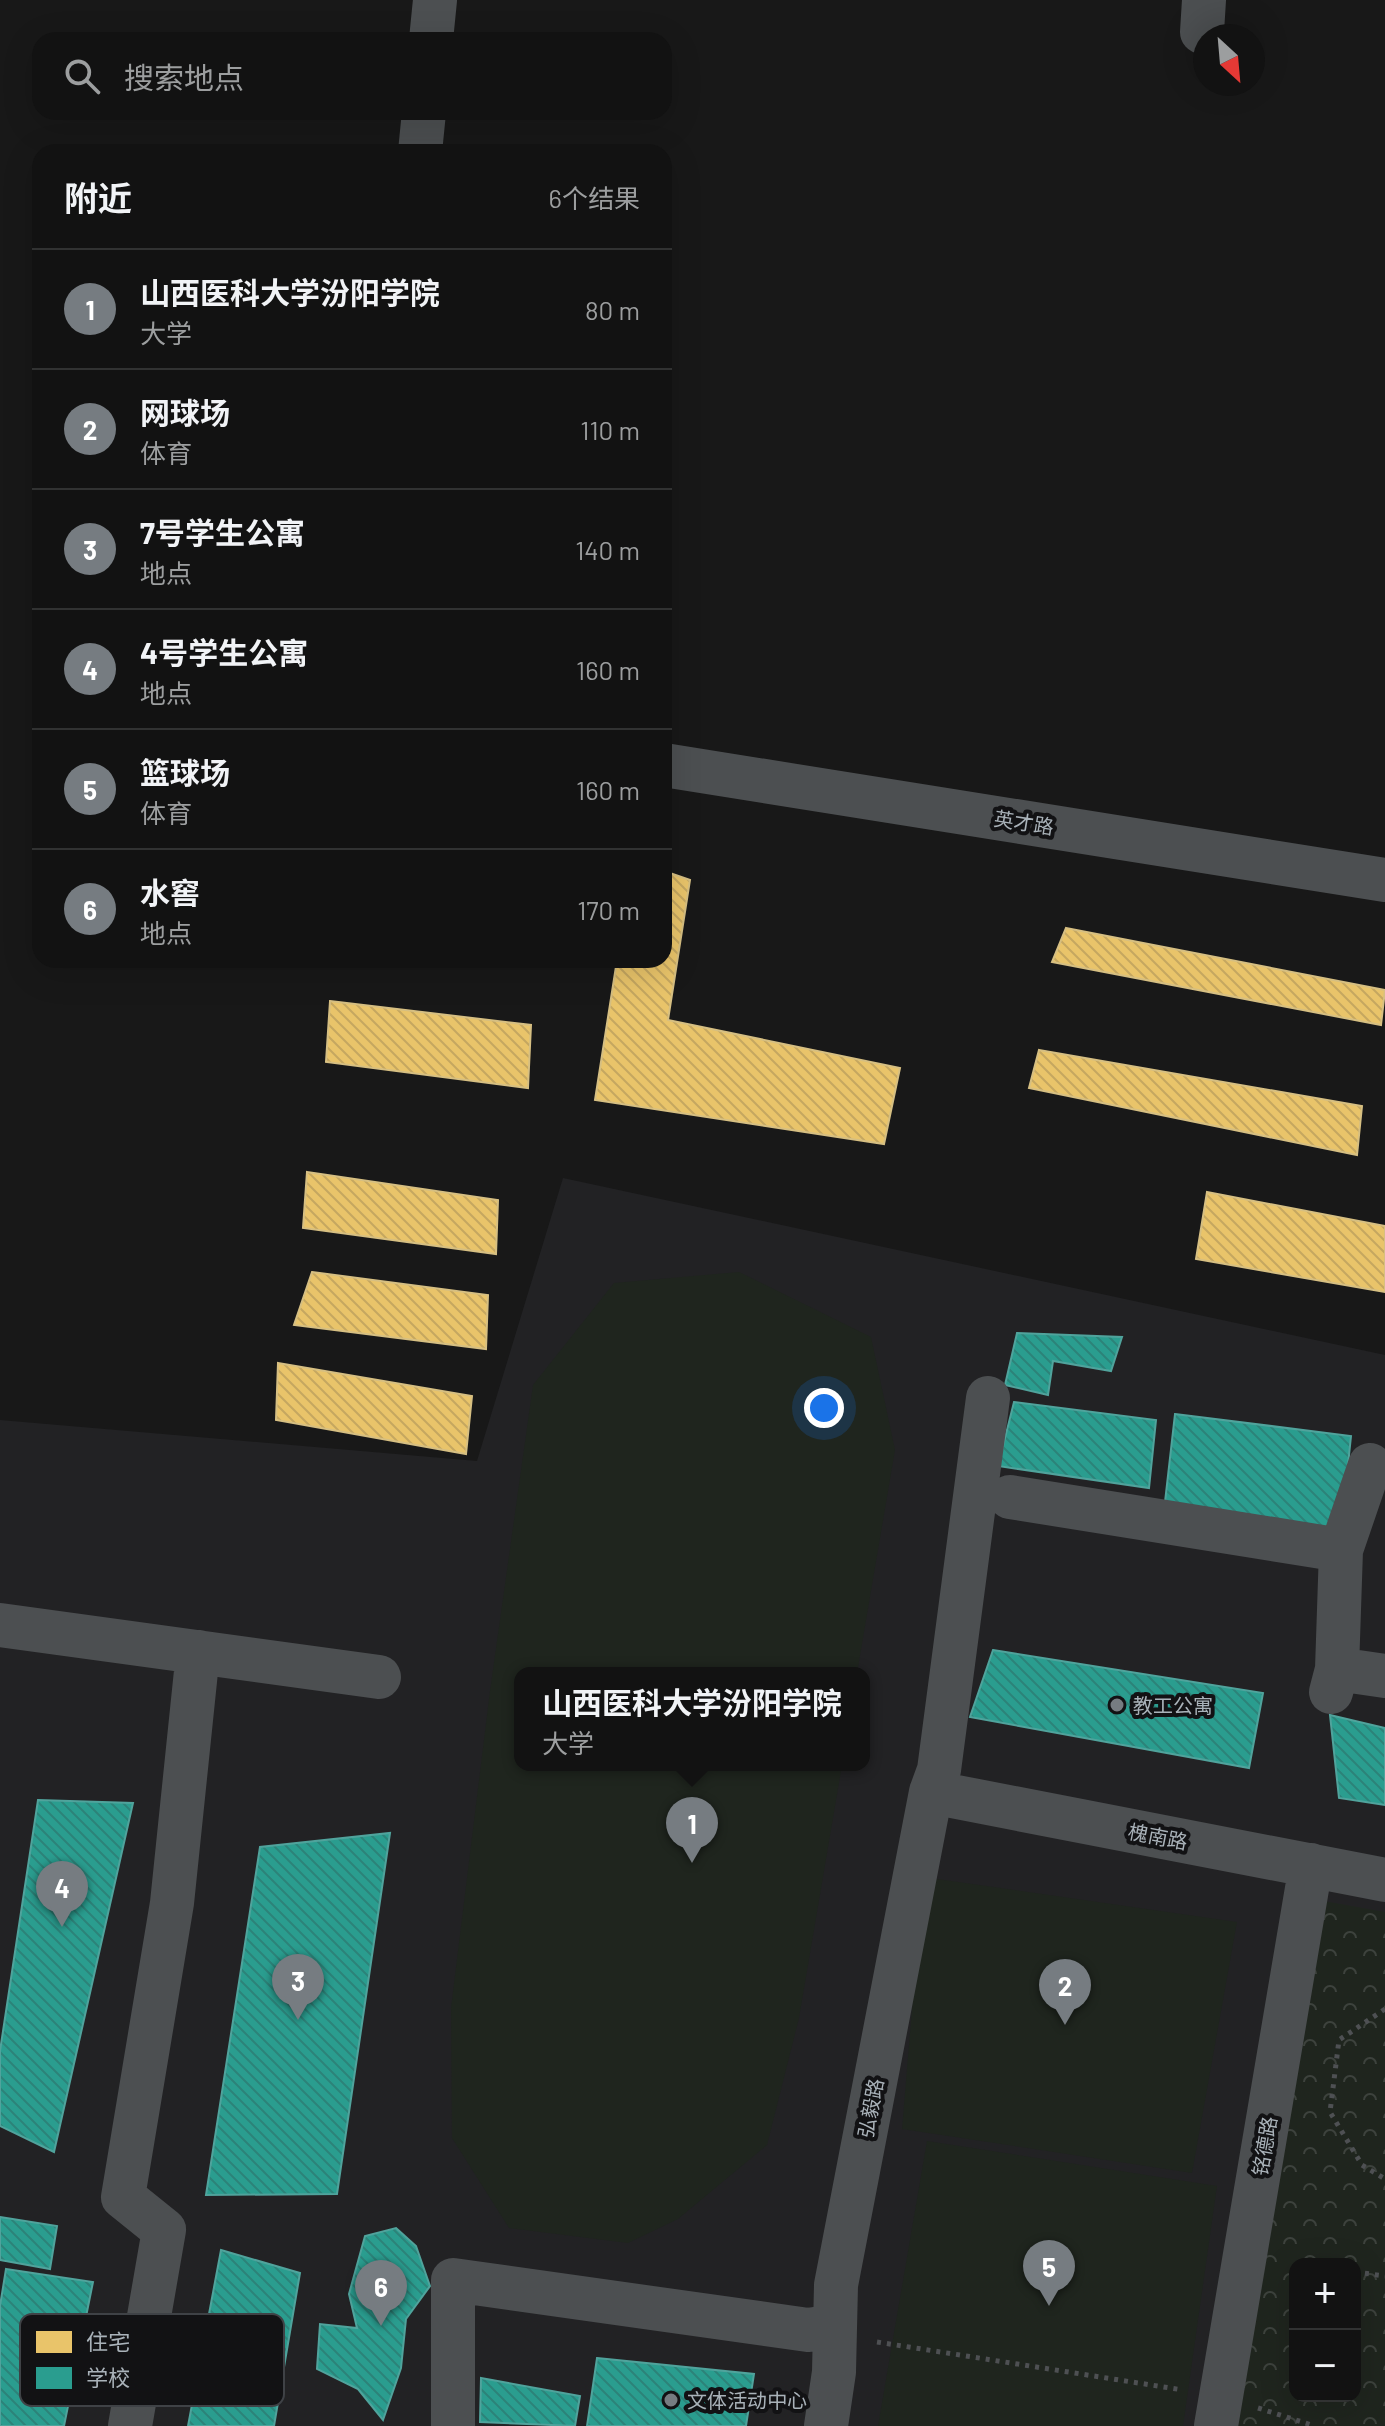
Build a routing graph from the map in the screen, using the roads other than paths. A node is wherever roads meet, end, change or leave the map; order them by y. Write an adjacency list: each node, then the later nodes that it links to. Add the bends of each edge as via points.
1 (435, 0): 2 (street)
2 (432, 32)
3 (423, 120): 4 (street)
4 (421, 144)
5 (672, 766): 6 (street, 英才路)
6 (1385, 880)
7 (988, 1398): 15 (street, 弘毅路, via 939,1770)
8 (1373, 1480): 10 (street)
9 (1010, 1497): 10 (street)
10 (1341, 1550): 13 (street, via 1334,1680)
11 (0, 1625): 12 (street)
12 (198, 1652): 14 (street); 18 (street, via 172,1903 123,2197 164,2230)
13 (1385, 1676)
14 (379, 1677)
15 (931, 1792): 16 (street, 槐南路); 19 (street, 弘毅路, via 836,2285)
16 (1311, 1865): 17 (street, 槐南路); 21 (street, 铭德路)
17 (1385, 1880)
18 (149, 2314)
19 (835, 2331): 23 (street, via 453,2280); 24 (street, 弘毅路)
20 (133, 2406): 22 (street)
21 (1218, 2411)
22 (130, 2426)
23 (453, 2426)
24 (826, 2426)

